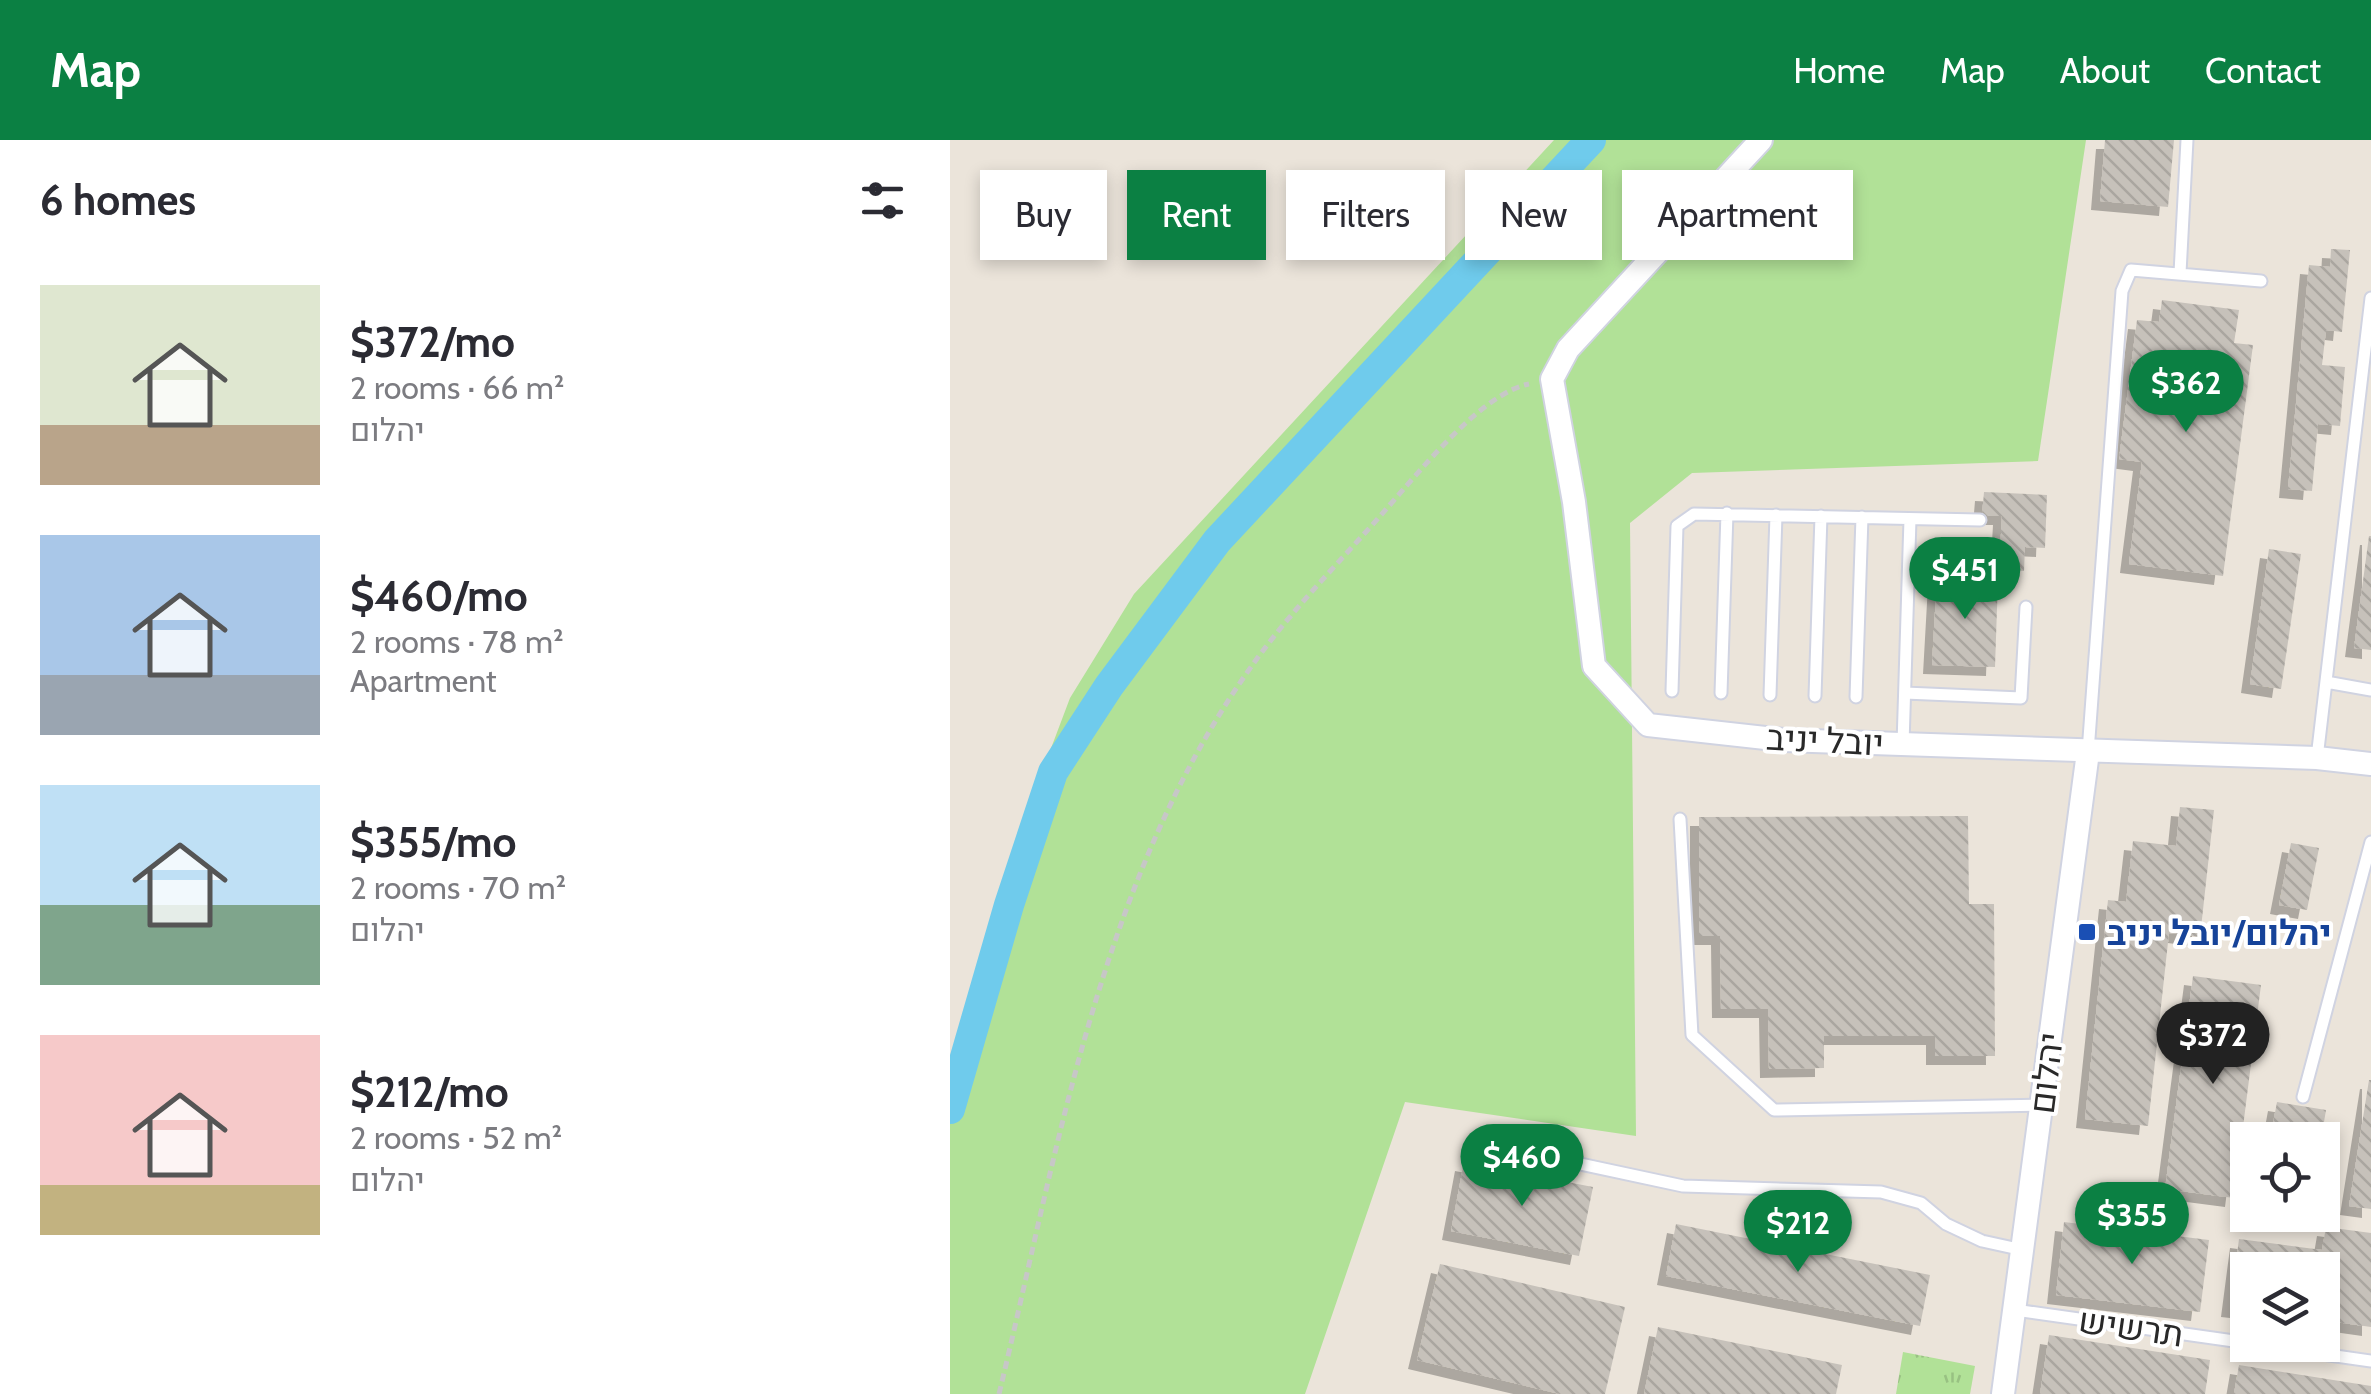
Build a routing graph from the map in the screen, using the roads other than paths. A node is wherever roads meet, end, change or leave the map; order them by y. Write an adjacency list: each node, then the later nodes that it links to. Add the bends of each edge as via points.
1 (1761, 140): 21 (street, יובל יניב, via 1568,349 1552,380 1594,666 1648,725)
2 (2186, 140): 3 (lane)
3 (2180, 273): 4 (lane); 22 (lane, via 2131,270 2122,291)
4 (2261, 281)
5 (2371, 298): 13 (lane)
6 (1727, 513): 7 (lane); 15 (lane, via 1694,514 1677,526); 16 (lane)
7 (1776, 515): 8 (lane); 18 (lane)
8 (1821, 516): 9 (lane); 19 (lane)
9 (1862, 517): 10 (lane); 20 (lane)
10 (1910, 519): 11 (lane); 17 (lane)
11 (1980, 520)
12 (2026, 607): 17 (lane, via 2020,698)
13 (2326, 682): 14 (lane); 23 (lane)
14 (2371, 690)
15 (1672, 692)
16 (1721, 693)
17 (1905, 693): 21 (lane)
18 (1770, 694)
19 (1815, 696)
20 (1856, 698)
21 (1903, 744): 22 (street, יובל יניב)
22 (2088, 752): 23 (street, יובל יניב); 29 (street, יהלום)
23 (2317, 758): 24 (street, יובל יניב)
24 (2371, 764)
25 (1680, 819): 29 (lane, via 1692,1035 1774,1110)
26 (2371, 842): 27 (lane)
27 (2368, 861): 28 (lane)
28 (2303, 1097)
29 (2042, 1106): 31 (street, יהלום)
30 (1496, 1146): 31 (lane, via 1682,1186 1881,1192 1921,1203 1982,1241)
31 (2022, 1250): 32 (street, יהלום)
32 (2015, 1310): 33 (lane, תרשיש); 36 (street, יהלום)
33 (2230, 1340)
34 (2340, 1357): 35 (lane)
35 (2371, 1361)
36 (2003, 1394)

